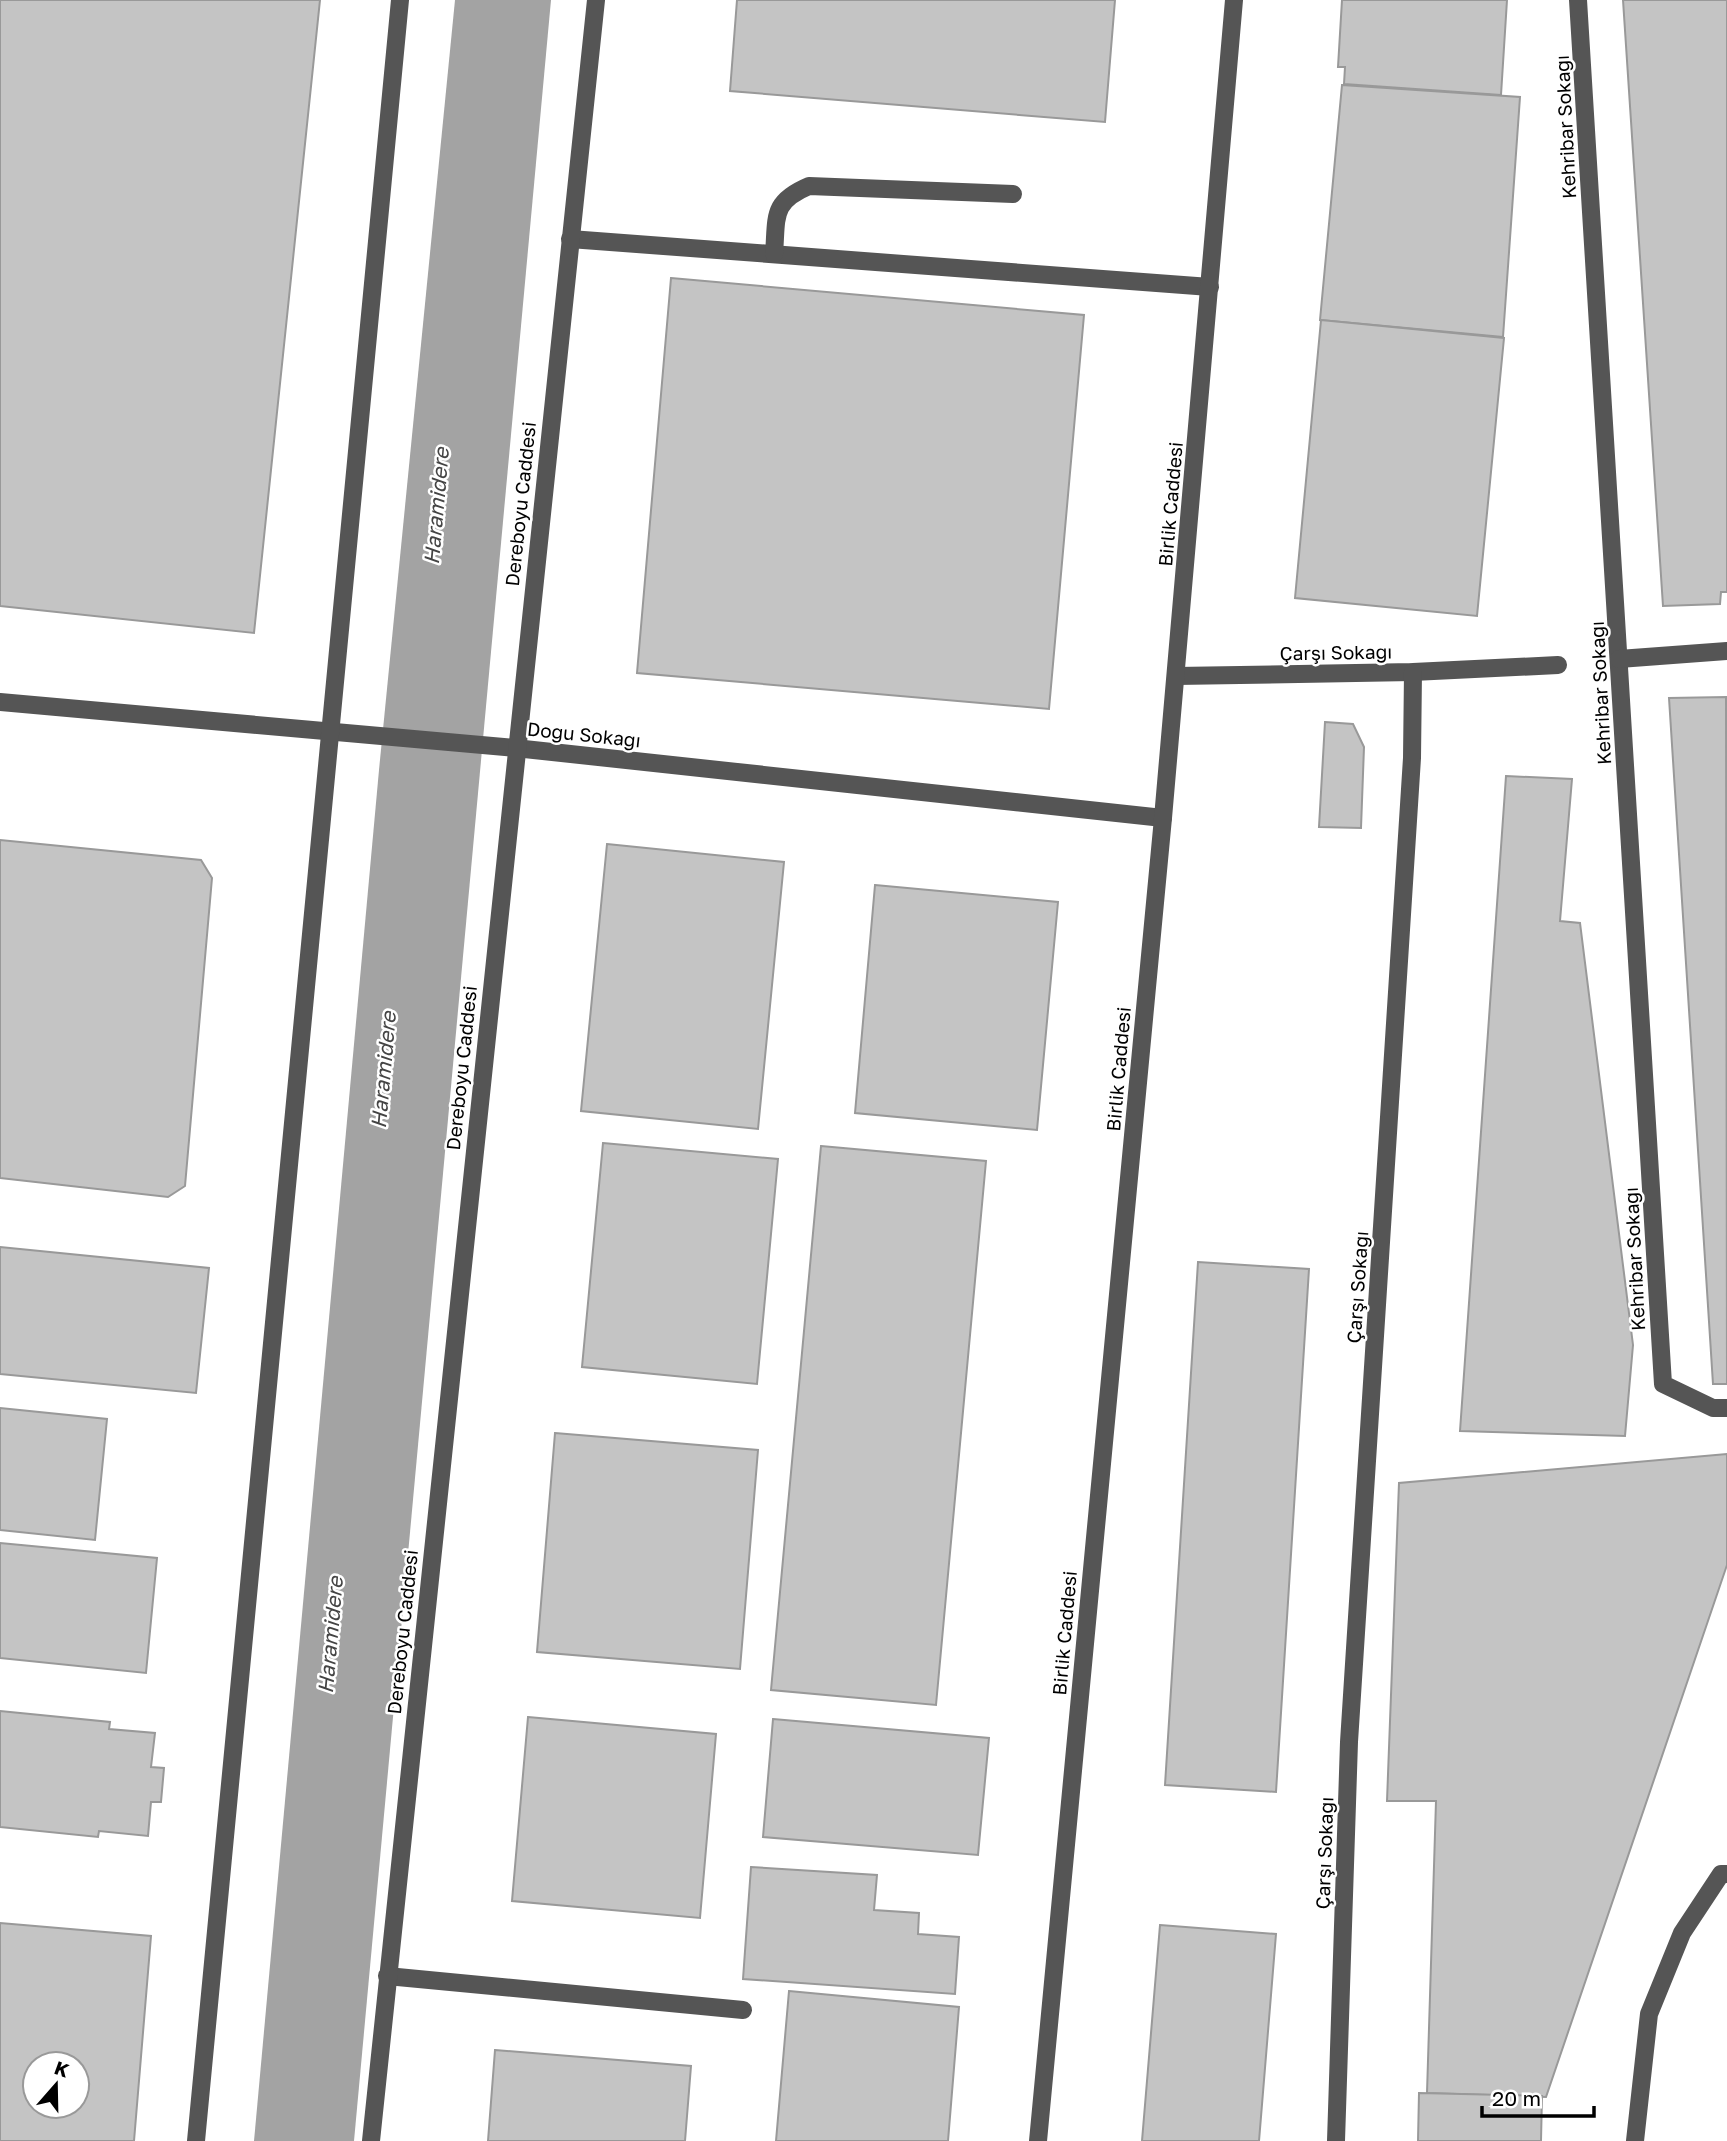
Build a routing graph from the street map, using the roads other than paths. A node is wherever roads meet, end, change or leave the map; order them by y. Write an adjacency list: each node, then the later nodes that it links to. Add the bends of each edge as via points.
1 (400, 0): 15 (street)
2 (596, 0): 6 (street, Dereboyu Caddesi)
3 (1234, 0): 8 (street, Birlik Caddesi)
4 (1578, 0): 10 (street, Kehribar Sokağı)
5 (1013, 194): 7 (street, via 809,186 794,192 778,208)
6 (570, 239): 7 (street); 16 (street, Dereboyu Caddesi)
7 (774, 254): 8 (street)
8 (1210, 287): 13 (street, Birlik Caddesi)
9 (1727, 651): 10 (street)
10 (1619, 659): 18 (street, Kehribar Sokağı, via 1663,1384 1713,1408)
11 (1558, 665): 12 (street)
12 (1413, 672): 13 (street, Çarşı Sokağı); 25 (street, Çarşı Sokağı, via 1412,758 1349,1742)
13 (1176, 677): 17 (street, Birlik Caddesi)
14 (0, 702): 15 (street, Doğu Sokağı)
15 (329, 731): 16 (street, Doğu Sokağı); 22 (street)
16 (515, 748): 17 (street, Doğu Sokağı); 20 (street, Dereboyu Caddesi)
17 (1163, 818): 24 (street, Birlik Caddesi)
18 (1727, 1408)
19 (1724, 1874): 26 (street, via 1682,1933 1649,2014)
20 (387, 1976): 21 (street); 23 (street, Dereboyu Caddesi)
21 (743, 2010)
22 (196, 2141)
23 (371, 2141)
24 (1038, 2141)
25 (1336, 2141)
26 (1635, 2141)

